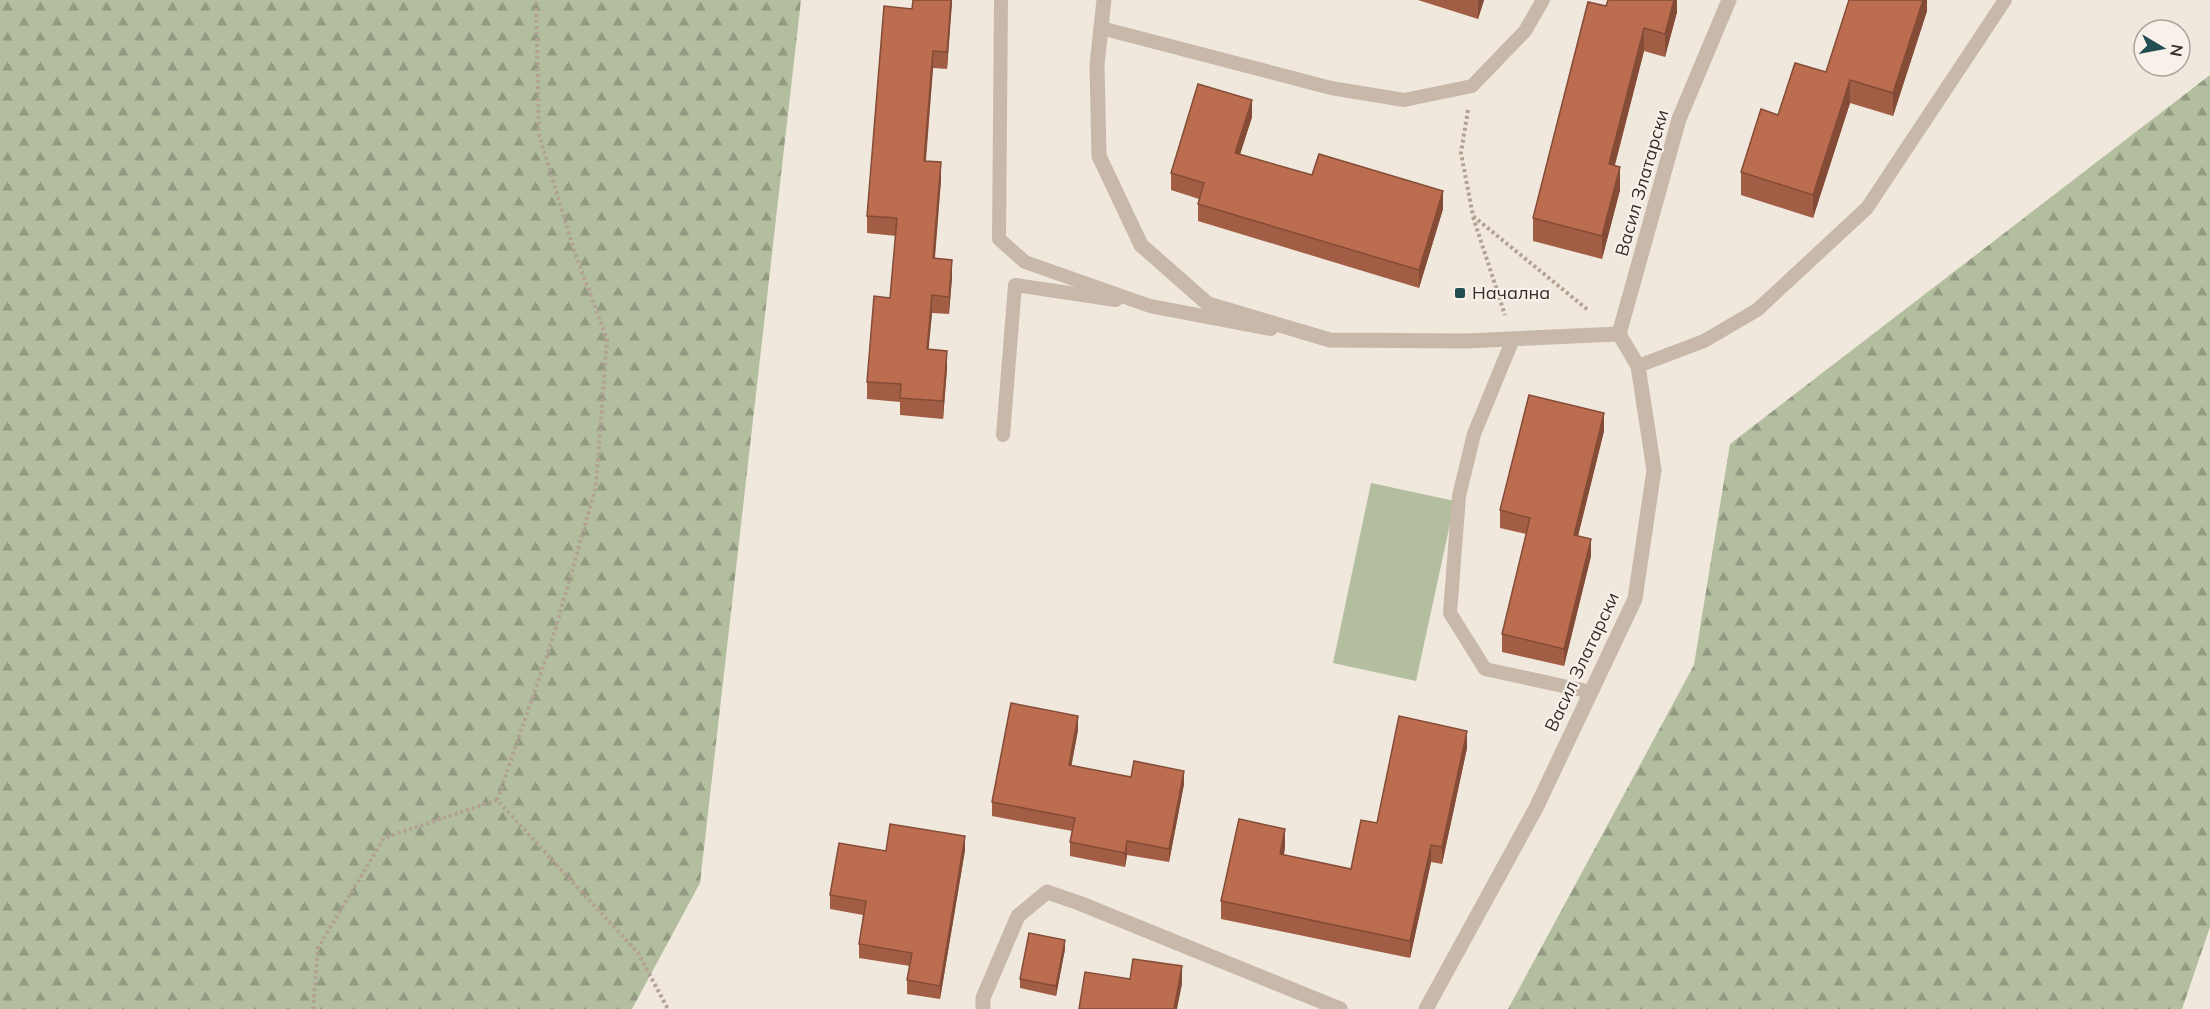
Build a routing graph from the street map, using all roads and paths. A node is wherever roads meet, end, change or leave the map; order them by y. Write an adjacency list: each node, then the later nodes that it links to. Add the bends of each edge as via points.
1 (536, 0): 17 (path, via 539,135 575,253 607,339 596,486 552,641)
2 (1000, 0): 10 (lane, via 999,239 1025,262)
3 (1104, 0): 7 (street)
4 (1543, 0): 8 (lane, via 1525,31)
5 (1730, 0): 11 (street, Васил Златарски, via 1679,119)
6 (2005, 0): 14 (lane, via 1867,208 1757,310 1704,341)
7 (1101, 28): 8 (lane, via 1331,88 1404,100); 13 (street, via 1097,65 1100,156 1141,245 1208,304)
8 (1472, 86): 9 (path, via 1461,153)
9 (1473, 216): 11 (path); 12 (path)
10 (1150, 306): 13 (lane); 15 (lane, via 1015,285)
11 (1619, 334): 12 (street); 14 (street, Васил Златарски)
12 (1513, 339): 13 (street); 16 (lane, via 1474,434 1459,496 1450,613 1485,669)
13 (1330, 340)
14 (1638, 366): 16 (street, Васил Златарски, via 1654,470 1635,599)
15 (1002, 435)
16 (1591, 692): 22 (street, Васил Златарски, via 1536,808)
17 (497, 800): 18 (path, via 384,838 318,948); 19 (path, via 638,952)
18 (313, 1009)
19 (668, 1009)
20 (982, 1009): 21 (street, via 983,998 1018,916 1047,892)
21 (1340, 1009)
22 (1426, 1009)

